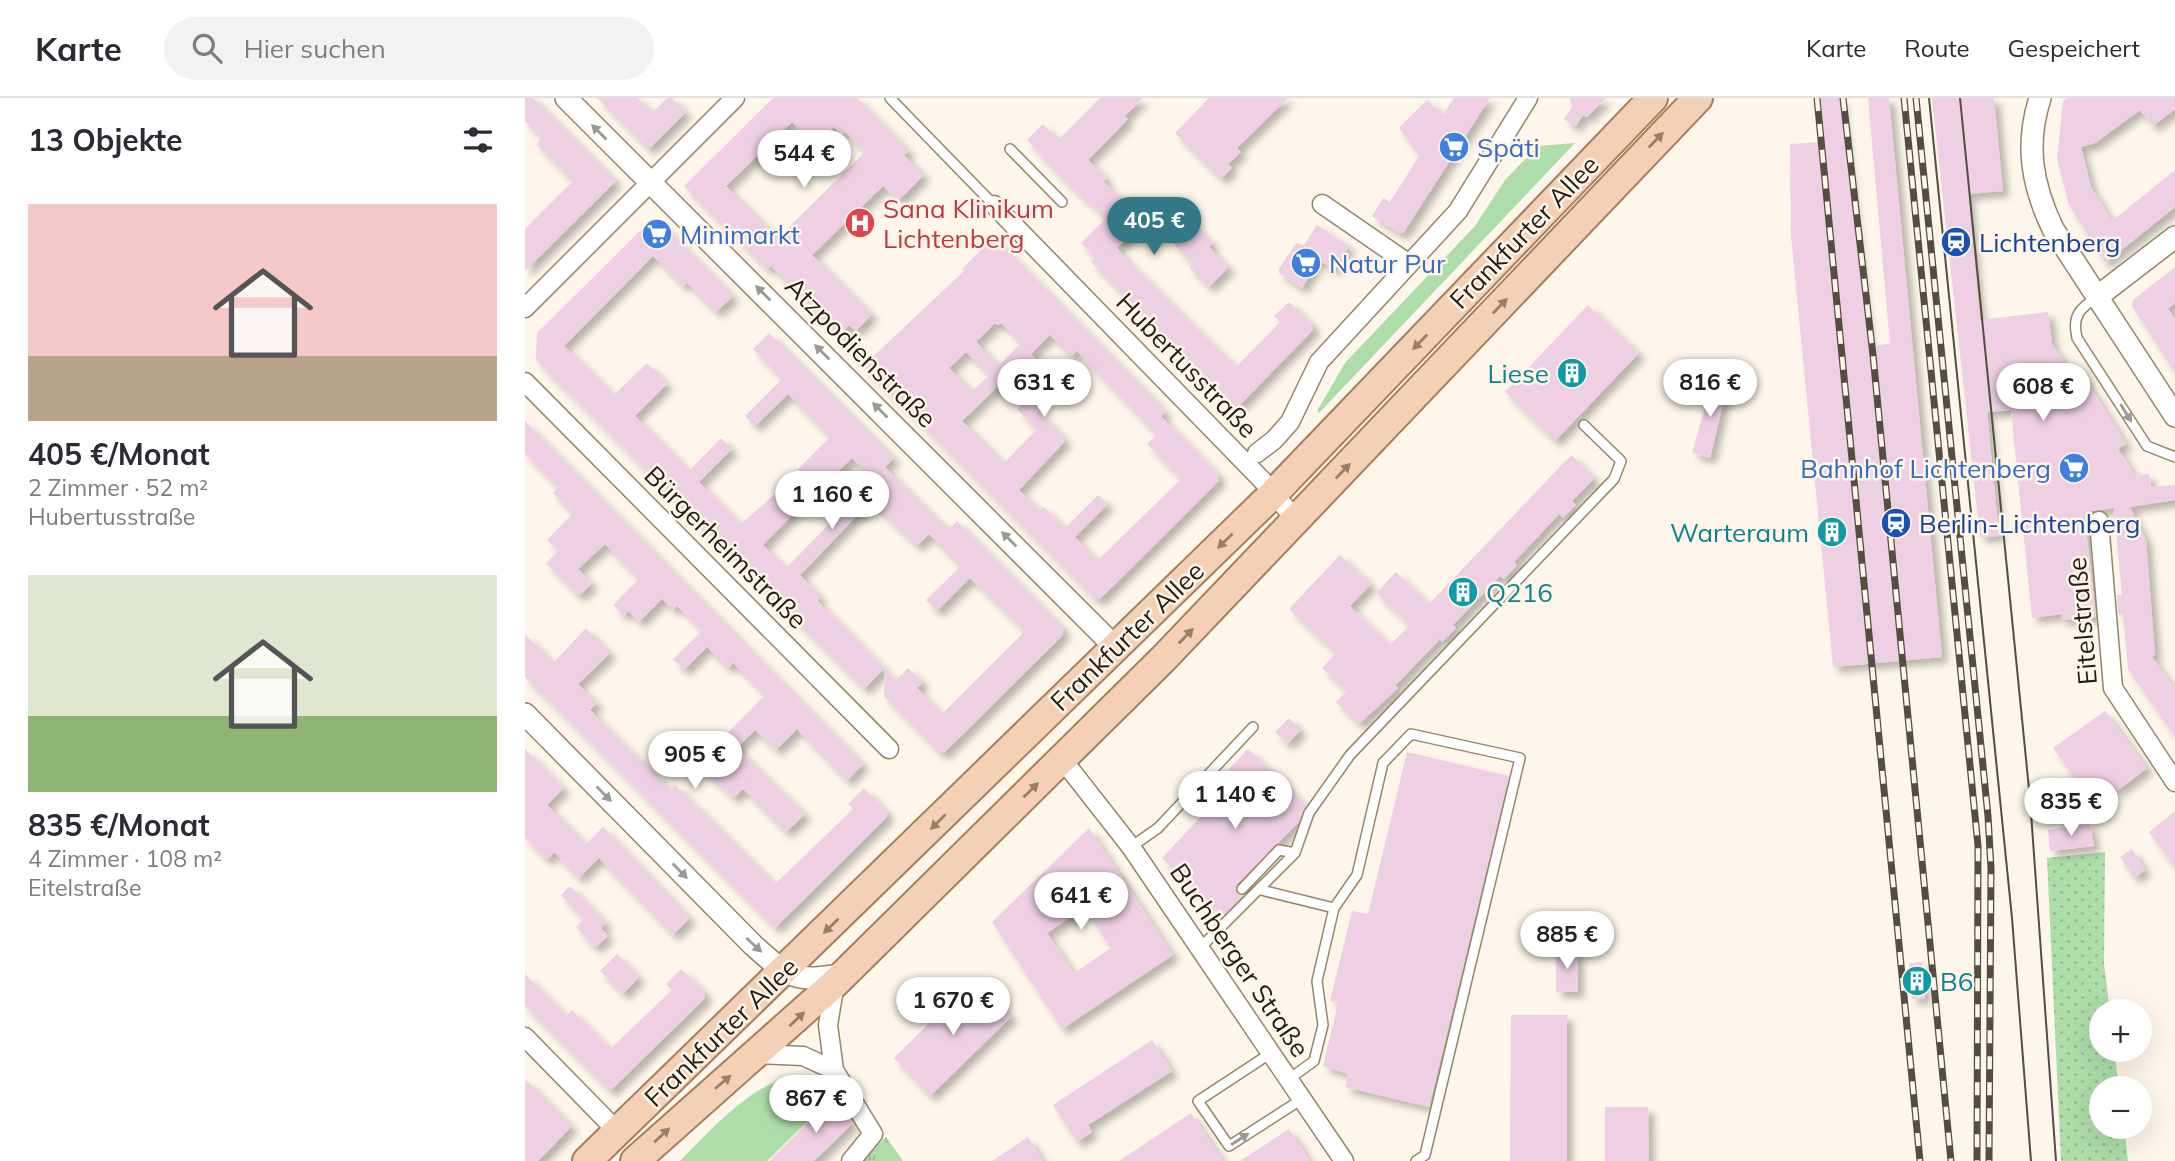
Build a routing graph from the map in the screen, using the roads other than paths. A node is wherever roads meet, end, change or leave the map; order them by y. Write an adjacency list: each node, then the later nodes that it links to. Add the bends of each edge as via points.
1 (566, 98): 9 (street, Atzpodienstraße, one-way to 1)
2 (735, 98): 9 (street)
3 (890, 98): 12 (lane, Hubertusstraße)
4 (1528, 98): 14 (street, via 1458,211)
5 (1653, 98): 22 (main road, Frankfurter Allee, one-way to 22)
6 (1697, 98): 23 (main road, Frankfurter Allee, one-way to 6)
7 (2040, 98): 15 (street, via 2031,144 2038,193 2053,229)
8 (1010, 149): 10 (lane)
9 (650, 181): 16 (street); 26 (street, Atzpodienstraße, one-way to 9)
10 (1062, 202)
11 (1322, 204): 14 (street)
12 (994, 205): 22 (street, Hubertusstraße)
13 (2175, 237): 15 (street)
14 (1409, 264): 20 (street, via 1319,362 1290,422)
15 (2097, 297): 18 (street); 21 (lane, one-way to 21, via 2073,321 2077,338 2147,446)
16 (525, 308)
17 (525, 382): 30 (street, Bürgerheimstraße)
18 (2175, 416)
19 (1584, 425): 34 (lane, via 1621,461 1614,480 1350,755 1313,805)
20 (1257, 453)
21 (2175, 457)
22 (1274, 493): 23 (street, Hubertusstraße); 25 (main road, Frankfurter Allee, one-way to 25)
23 (1296, 520): 31 (main road, Frankfurter Allee, one-way to 23)
24 (2099, 521): 32 (street, Eitelstraße, via 2113,688)
25 (1146, 618): 26 (main road, Frankfurter Allee); 31 (main road, via 1140,654 1085,713)
26 (1115, 647): 29 (main road, Frankfurter Allee); 31 (main road, via 1113,669 1063,719 1057,740)
27 (525, 714): 39 (street, one-way to 39)
28 (1253, 727): 33 (lane, via 1158,828)
29 (1015, 746): 31 (main road); 39 (main road, Frankfurter Allee, one-way to 39)
30 (889, 749)
31 (1062, 759): 33 (street, Buchberger Straße); 40 (main road, Frankfurter Allee, one-way to 31)
32 (2175, 782)
33 (1131, 847): 38 (street, Buchberger Straße)
34 (1295, 853): 35 (lane, via 1279,850); 36 (lane)
35 (1242, 889)
36 (1261, 890): 37 (lane); 38 (lane)
37 (1334, 908): 45 (lane, via 1317,981 1323,1025 1314,1061); 52 (lane, via 1357,876 1383,763 1411,734 1520,758 1425,1155)
38 (1199, 948): 42 (street, Buchberger Straße)
39 (784, 972): 40 (street, via 811,980); 47 (main road, Frankfurter Allee)
40 (840, 979): 43 (main road, Frankfurter Allee, one-way to 40); 44 (street, Frankfurter Allee, via 828,1026)
41 (525, 1037): 47 (street)
42 (1272, 1052): 45 (street, Buchberger Straße); 46 (lane, one-way to 46, via 1198,1101 1229,1146)
43 (757, 1054): 44 (street, Frankfurter Allee, via 803,1056); 49 (main road, Frankfurter Allee, one-way to 43)
44 (834, 1070): 50 (street, Frankfurter Allee, via 873,1134)
45 (1289, 1079): 46 (street, Buchberger Straße)
46 (1302, 1099): 51 (street, Buchberger Straße)
47 (617, 1132): 48 (main road, Frankfurter Allee)
48 (587, 1161)
49 (635, 1161)
50 (851, 1161)
51 (1344, 1161)
52 (1416, 1161)

